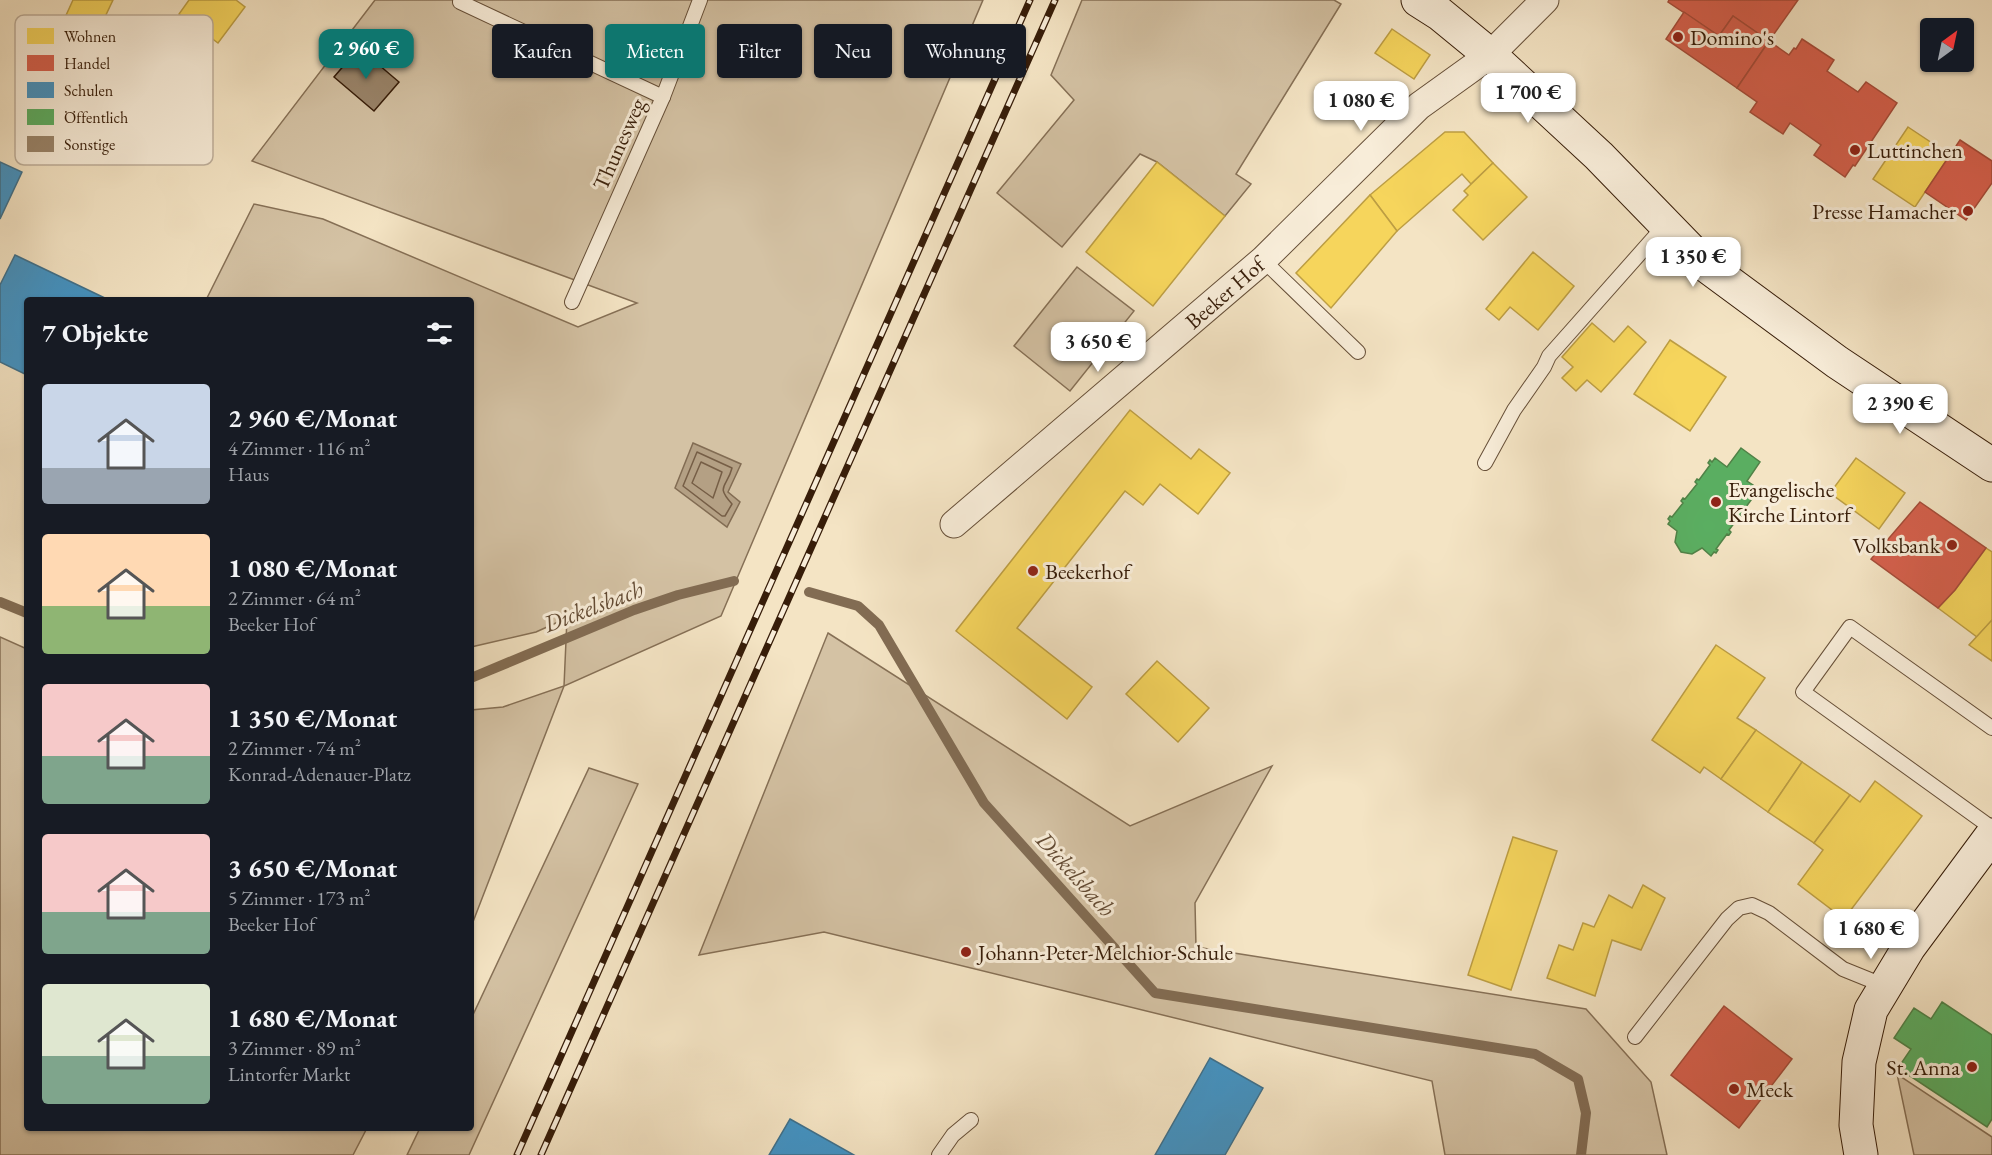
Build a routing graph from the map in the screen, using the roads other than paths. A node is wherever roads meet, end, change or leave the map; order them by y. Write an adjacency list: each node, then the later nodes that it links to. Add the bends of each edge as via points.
1 (700, 0): 6 (lane, Thunesweg)
2 (1418, 0): 5 (main road)
3 (1545, 0): 5 (street, Beeker Hof)
4 (460, 2): 6 (lane)
5 (1490, 55): 7 (main road); 8 (street, Beeker Hof, via 1419,106)
6 (663, 98): 9 (lane, Thunesweg)
7 (1666, 224): 11 (lane, via 1549,356); 12 (main road, via 1704,264 1837,363)
8 (1263, 260): 10 (lane); 13 (street, Beeker Hof)
9 (572, 302)
10 (1358, 352)
11 (1485, 464)
12 (1992, 465)
13 (954, 524)
14 (1992, 728): 15 (lane, via 1850,627 1803,692)
15 (1992, 828)
16 (1992, 835): 17 (main road)
17 (1885, 986): 18 (lane, via 1843,969 1769,913 1752,905 1726,919); 21 (main road, via 1871,1010 1858,1062 1856,1125)
18 (1635, 1037)
19 (971, 1120): 20 (lane)
20 (939, 1155)
21 (1861, 1155)

